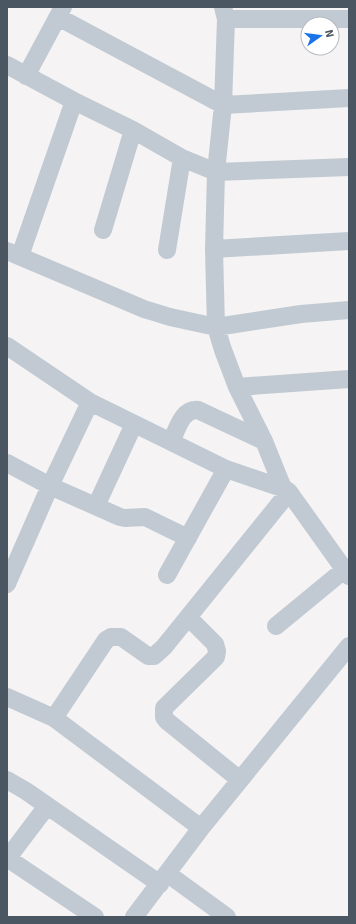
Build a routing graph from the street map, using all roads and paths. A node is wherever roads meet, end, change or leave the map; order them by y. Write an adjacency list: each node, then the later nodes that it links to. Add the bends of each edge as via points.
1 (61, 12): 5 (street); 8 (street)
2 (225, 13): 3 (street); 8 (street)
3 (349, 19)
4 (7, 65): 5 (street)
5 (26, 76): 7 (street)
6 (349, 98): 8 (street)
7 (74, 101): 9 (street); 17 (street)
8 (223, 105): 12 (street)
9 (133, 130): 10 (street); 13 (street)
10 (182, 158): 12 (street); 16 (street)
11 (349, 167): 12 (street)
12 (216, 172): 15 (street)
13 (103, 230)
14 (349, 241): 15 (street)
15 (214, 249): 19 (street)
16 (167, 250)
17 (14, 254): 19 (street, via 144,309)
18 (349, 310): 19 (street, via 301,314)
19 (216, 327): 22 (street)
20 (7, 346): 23 (street)
21 (349, 379): 22 (street)
22 (237, 387): 25 (street)
23 (90, 402): 24 (street); 29 (street)
24 (134, 424): 26 (street); 31 (street)
25 (264, 441): 26 (street, via 193,409 185,414); 30 (street)
26 (171, 442): 28 (street)
27 (7, 463): 29 (street)
28 (226, 469): 30 (street); 32 (street)
29 (50, 486): 31 (street); 33 (street)
30 (286, 490): 34 (street); 37 (street)
31 (96, 506): 32 (street, via 125,518 145,517)
32 (188, 538): 35 (street)
33 (14, 549): 36 (street)
34 (347, 573): 38 (street)
35 (168, 575)
36 (7, 584)
37 (188, 617): 41 (street, via 164,648 154,656 148,656 121,637 106,640); 43 (street, via 215,644 216,657 164,708 164,717)
38 (276, 626)
39 (349, 646): 43 (street)
40 (7, 697): 41 (street)
41 (54, 718): 45 (street)
42 (7, 780): 44 (street)
43 (240, 780): 45 (street)
44 (47, 806): 46 (street); 47 (street)
45 (201, 828): 47 (street)
46 (7, 858): 48 (street)
47 (164, 879): 50 (street); 51 (street)
48 (73, 911): 49 (street)
49 (95, 917)
50 (134, 917)
51 (227, 917)

